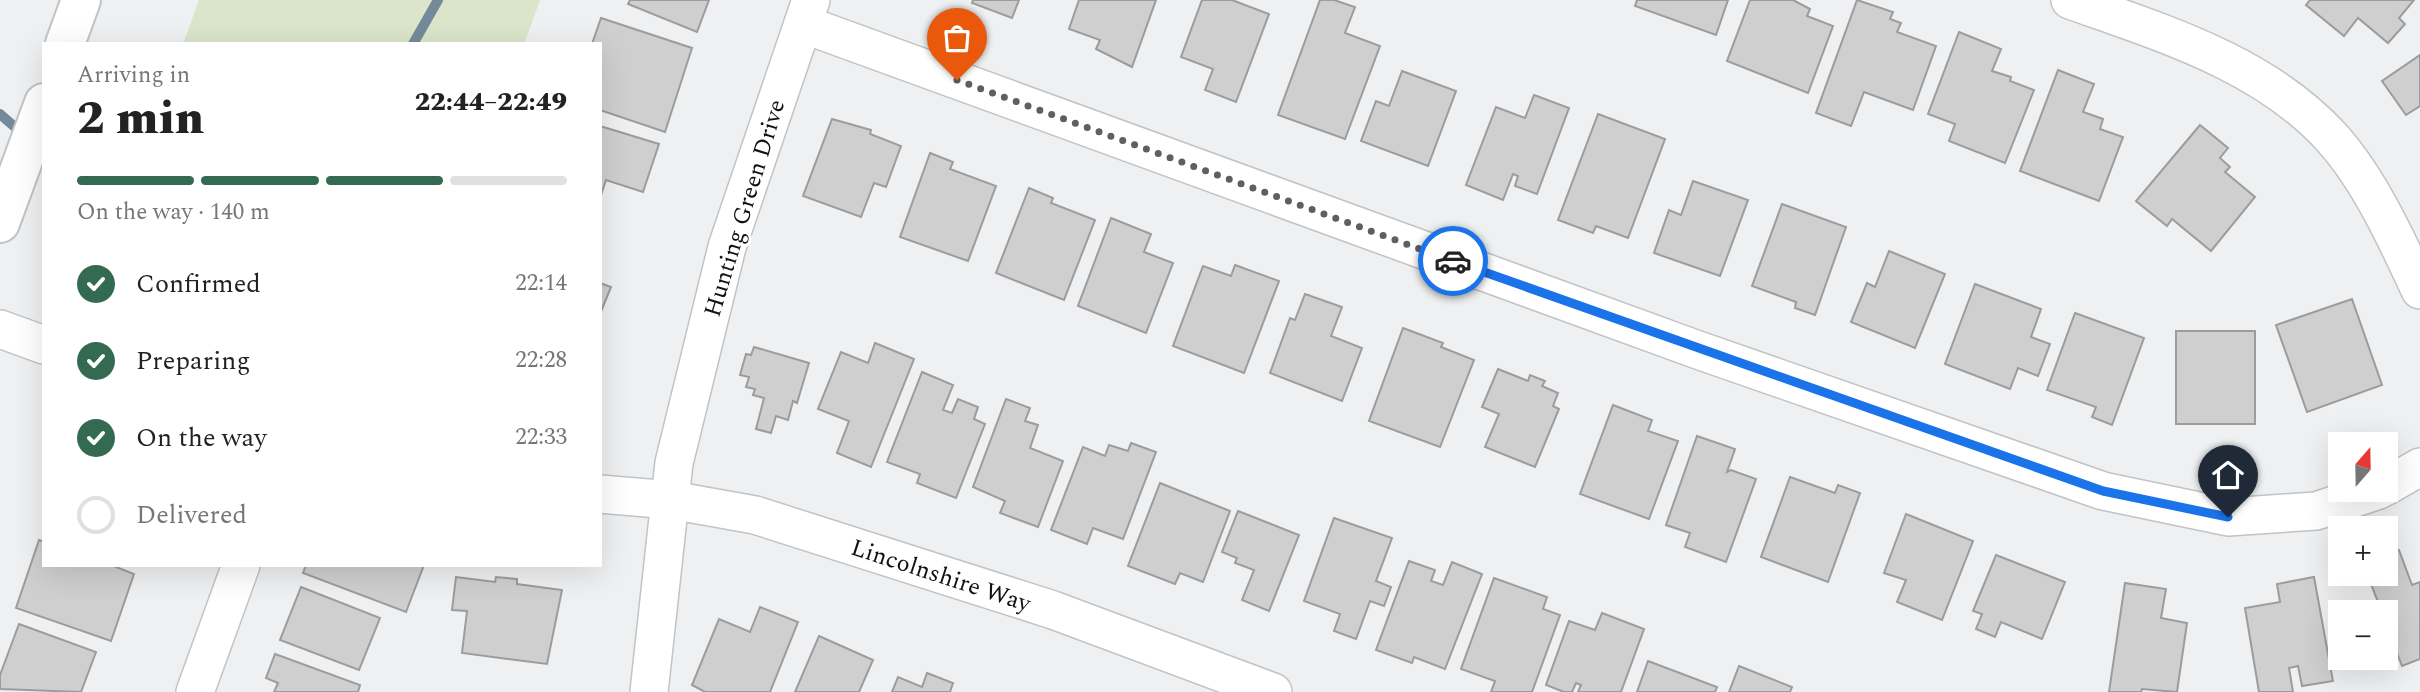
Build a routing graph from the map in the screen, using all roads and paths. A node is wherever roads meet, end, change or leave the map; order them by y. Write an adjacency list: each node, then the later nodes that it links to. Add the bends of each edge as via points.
1 (81, 0): 4 (main road)
2 (2070, 0): 7 (street, via 2174,37 2244,70 2292,100 2333,139 2384,215)
3 (807, 12): 13 (street, Hunting Green Drive, via 727,247 674,463); 14 (street, via 1698,350 2103,491 2228,517 2316,511)
4 (66, 42)
5 (42, 108): 6 (main road)
6 (6, 206)
7 (2420, 290)
8 (0, 329): 9 (street)
9 (42, 344)
10 (2420, 467): 11 (street)
11 (2398, 479)
12 (602, 494): 13 (street, Lincolnshire Way)
13 (671, 500): 17 (street, Hunting Green Drive); 18 (street, Lincolnshire Way, via 755,515 1053,610)
14 (2343, 502)
15 (241, 567): 16 (street)
16 (195, 692)
17 (649, 692)
18 (1273, 692)

